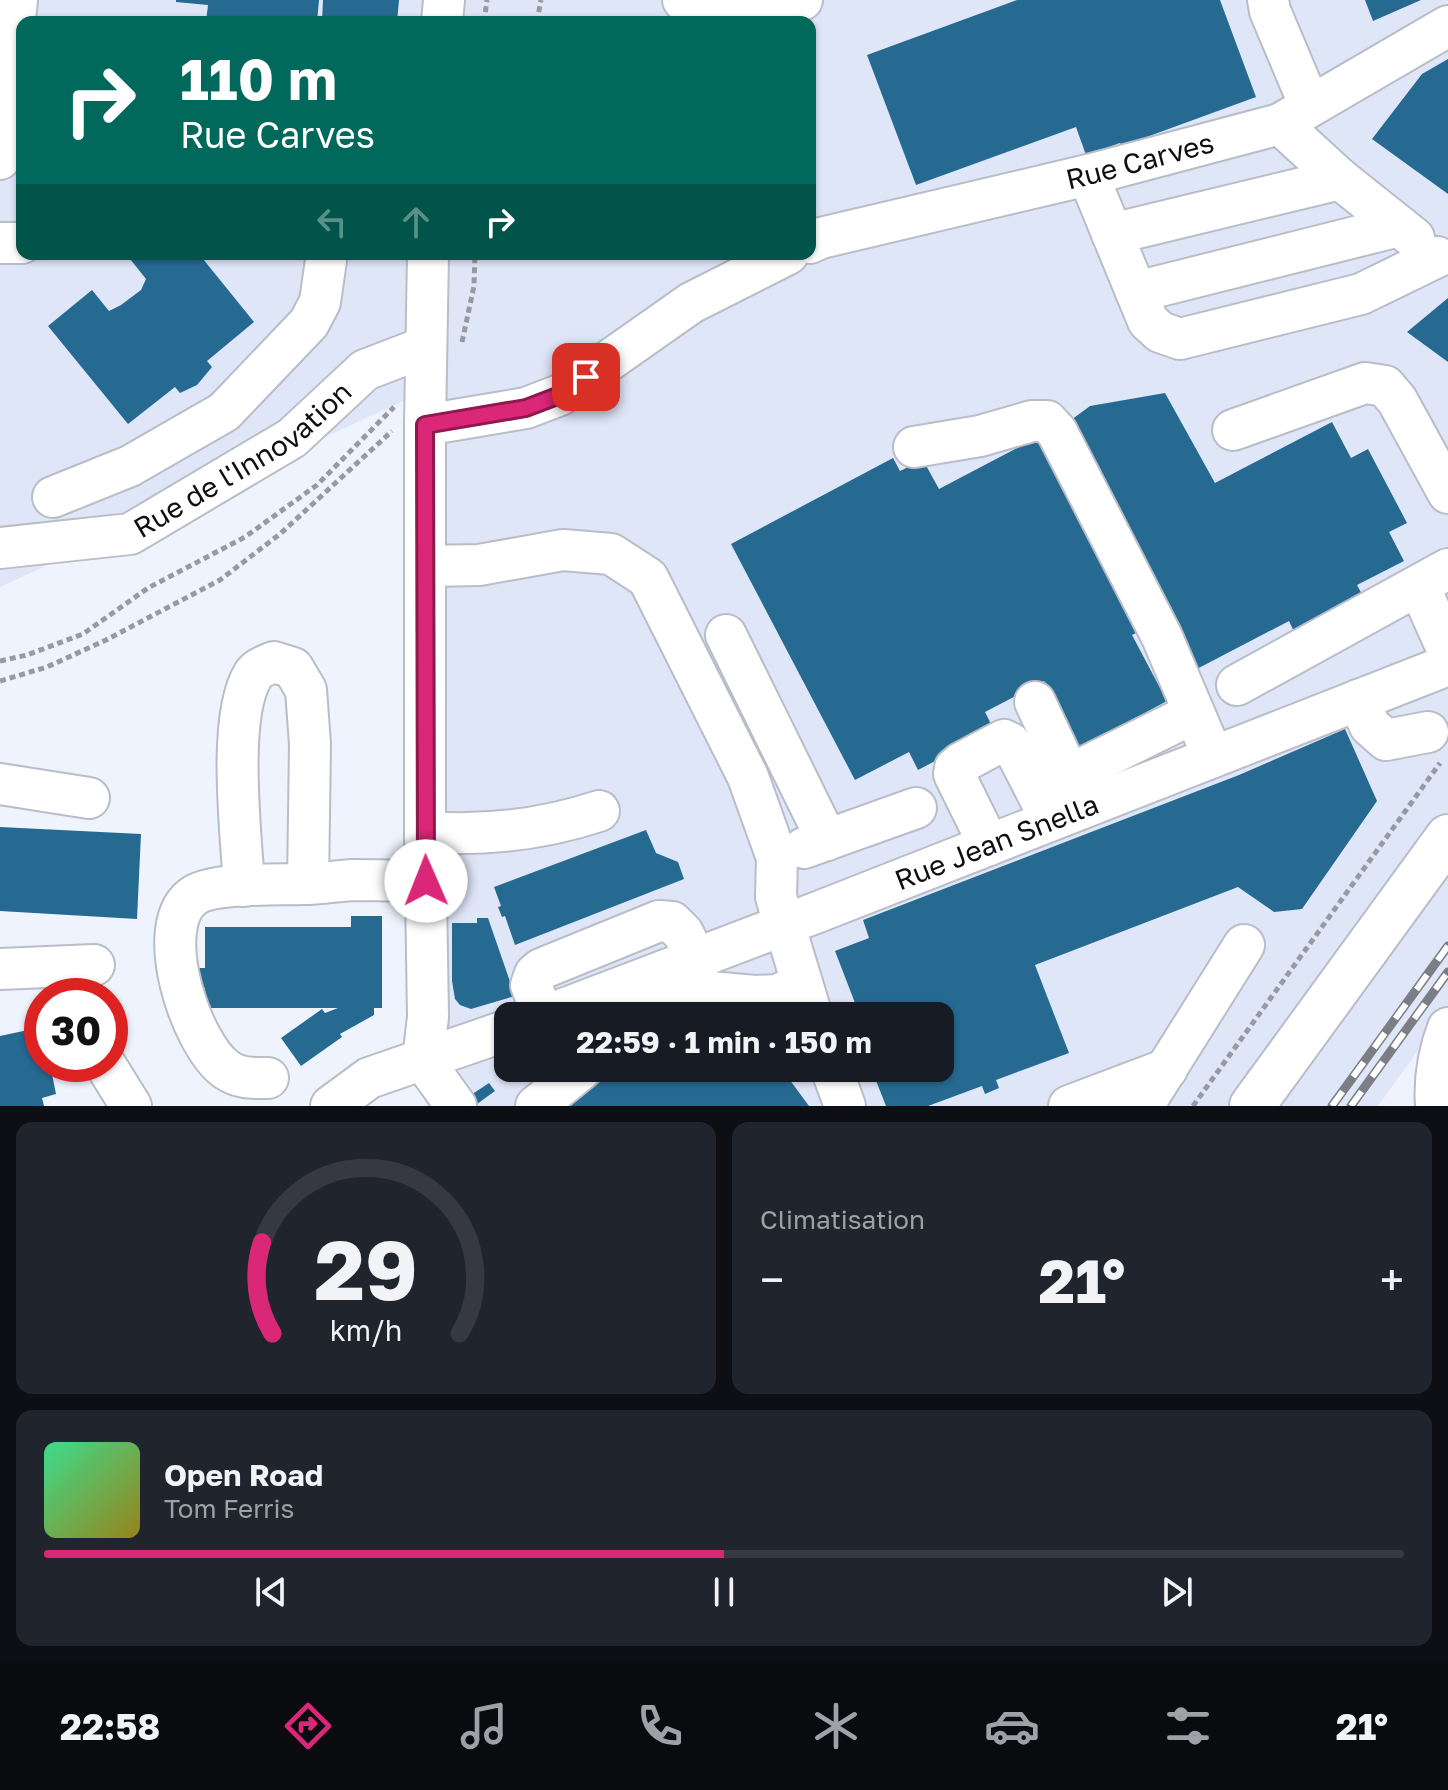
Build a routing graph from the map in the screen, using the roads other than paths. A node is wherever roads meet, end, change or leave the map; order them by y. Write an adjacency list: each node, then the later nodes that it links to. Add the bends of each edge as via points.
1 (17, 0): 7 (street)
2 (683, 0): 3 (street, via 693,9 745,10)
3 (802, 0)
4 (1268, 0): 6 (street)
5 (1448, 26): 6 (street, Rue Carves)
6 (1295, 115): 8 (street, Rue Carves); 9 (street)
7 (0, 159)
8 (1088, 175): 11 (street); 12 (street, Rue Carves)
9 (1340, 179): 10 (street); 11 (street)
10 (1399, 226): 16 (street); 17 (street)
11 (1112, 234): 17 (street)
12 (816, 240)
13 (326, 260): 19 (street, via 320,302 309,323)
14 (428, 260): 18 (street)
15 (776, 260): 18 (street, via 691,303 560,395 526,408)
16 (1443, 261): 17 (street, via 1361,294 1180,339 1148,321)
17 (1136, 292)
18 (432, 379): 22 (street, Rue de l'Innovation, via 365,370 292,438); 26 (street)
19 (224, 412): 22 (street); 24 (street, via 130,466)
20 (1233, 430): 23 (street, via 1365,383 1385,386)
21 (914, 447): 35 (street, via 1047,421 1162,637)
22 (257, 459): 25 (street, Rue de l'Innovation, via 130,534)
23 (1448, 493)
24 (53, 497)
25 (0, 549)
26 (426, 566): 44 (street); 48 (street, via 479,565 563,550 611,554 648,578 748,777)
27 (1434, 578): 29 (street); 30 (street)
28 (726, 635): 46 (street)
29 (1448, 651)
30 (1274, 665): 32 (street); 36 (street)
31 (1448, 665): 33 (street, Rue Jean Snella)
32 (1237, 685)
33 (1358, 700): 36 (street, Rue Jean Snella); 37 (street, via 1370,726 1386,740)
34 (1035, 702): 41 (street)
35 (1194, 713): 38 (street); 41 (street)
36 (1300, 723): 38 (street, Rue Jean Snella)
37 (1438, 742)
38 (1213, 757): 41 (street, Rue Jean Snella)
39 (0, 784): 40 (street)
40 (89, 798)
41 (1068, 801): 47 (street, Rue Jean Snella); 47 (street, via 1004,740 961,763 954,774)
42 (916, 808): 46 (street)
43 (599, 811): 44 (street, via 512,831)
44 (425, 832): 49 (street)
45 (1448, 837): 74 (main road)
46 (827, 840): 48 (street)
47 (989, 845): 52 (street, Rue Jean Snella)
48 (777, 858): 52 (street, via 776,897)
49 (426, 881): 50 (street); 61 (street, via 428,1017)
50 (308, 884): 51 (street); 51 (street, via 306,690 293,668 274,662 255,672 242,700 238,748)
51 (244, 886): 63 (street, via 194,895 178,921 176,962 196,1029 226,1070 247,1079)
52 (784, 925): 56 (street); 57 (street, Rue Jean Snella)
53 (1244, 945): 62 (street)
54 (94, 965): 55 (street)
55 (0, 969)
56 (807, 1000): 58 (street, via 699,991)
57 (581, 1002)
58 (671, 1002)
59 (1448, 1028): 75 (street, via 1435,1081)
60 (494, 1035): 61 (street)
61 (423, 1060): 68 (street, via 369,1078); 69 (street)
62 (1167, 1069): 72 (street); 73 (street)
63 (268, 1078)
64 (116, 1082): 67 (street)
65 (566, 1082): 70 (street)
66 (836, 1082): 71 (street)
67 (131, 1106)
68 (331, 1106)
69 (456, 1106)
70 (536, 1106)
71 (845, 1106)
72 (1069, 1106)
73 (1143, 1106)
74 (1252, 1106)
75 (1436, 1106)

